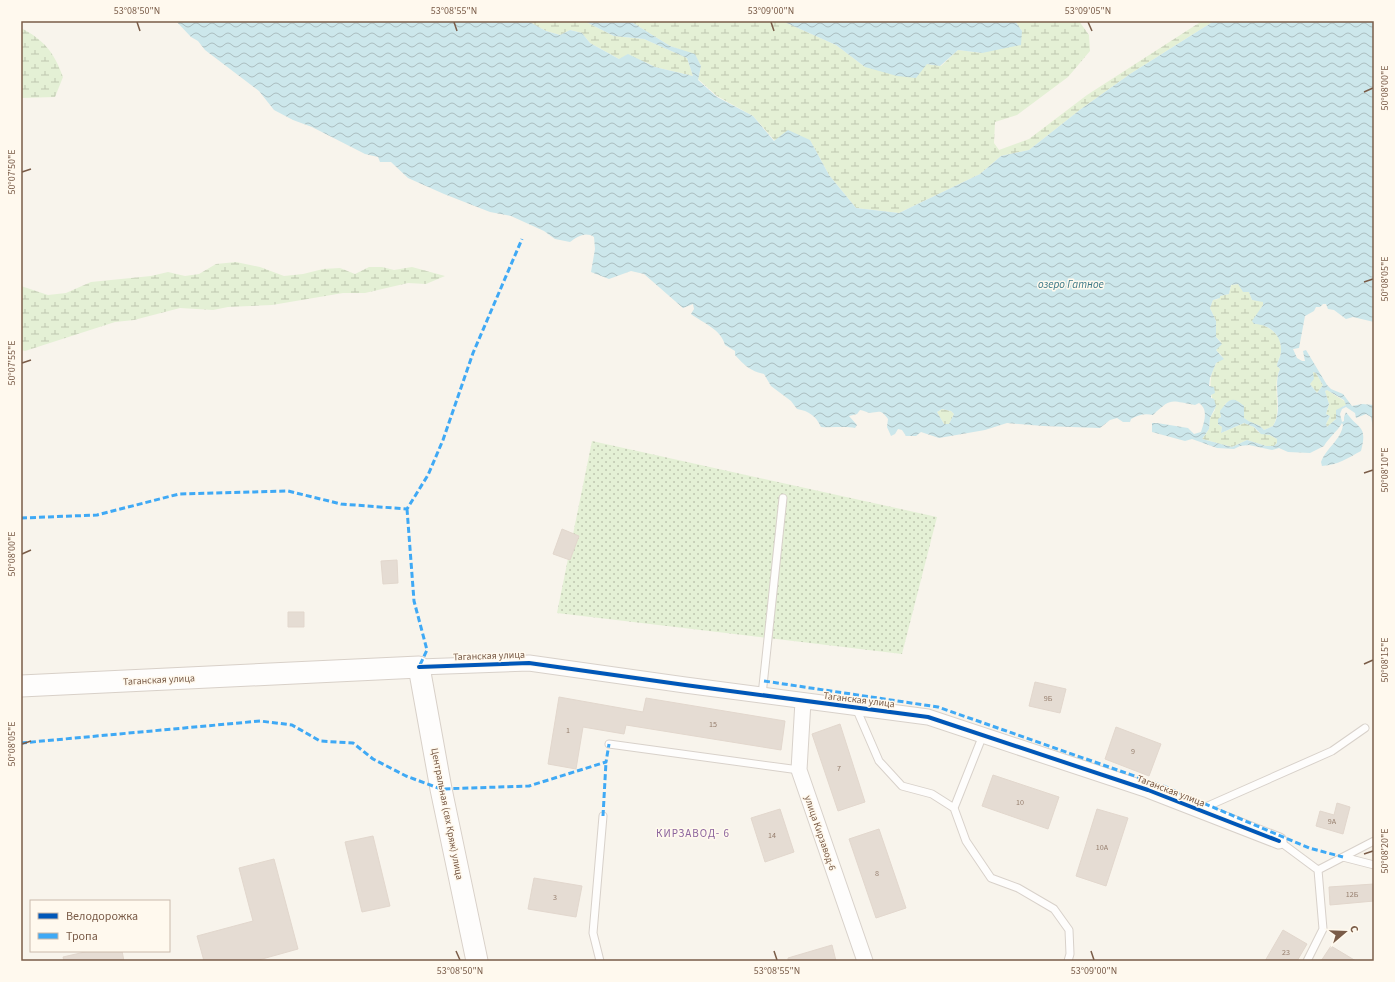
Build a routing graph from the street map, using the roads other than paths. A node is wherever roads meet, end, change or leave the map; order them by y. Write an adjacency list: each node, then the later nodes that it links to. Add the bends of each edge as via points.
1 (783, 498): 4 (lane)
2 (419, 667): 3 (main road, Таганская улица); 4 (street, Таганская улица, via 529,663); 19 (main road, Центральная (свх Кряж) улица)
3 (21, 686)
4 (762, 695): 5 (street, Таганская улица)
5 (803, 701): 6 (street, Таганская улица); 10 (street, улица Кирзавод-6)
6 (856, 707): 8 (street, Таганская улица, via 928,717); 11 (lane, via 879,761 902,786 932,794)
7 (1365, 728): 12 (lane, via 1332,751)
8 (983, 735): 11 (lane); 12 (street, Таганская улица, via 1148,790)
9 (609, 744): 10 (lane)
10 (799, 770): 21 (street, улица Кирзавод-6)
11 (954, 808): 22 (lane, via 966,841 991,878 1018,888 1054,909 1069,930)
12 (1199, 810): 14 (street, Таганская улица)
13 (603, 816): 20 (lane, via 593,933)
14 (1279, 841): 18 (lane)
15 (1374, 841): 16 (lane)
16 (1343, 857): 17 (lane); 18 (lane)
17 (1374, 865)
18 (1318, 870): 23 (lane, via 1323,929)
19 (477, 961)
20 (600, 961)
21 (865, 961)
22 (1068, 961)
23 (1307, 961)

